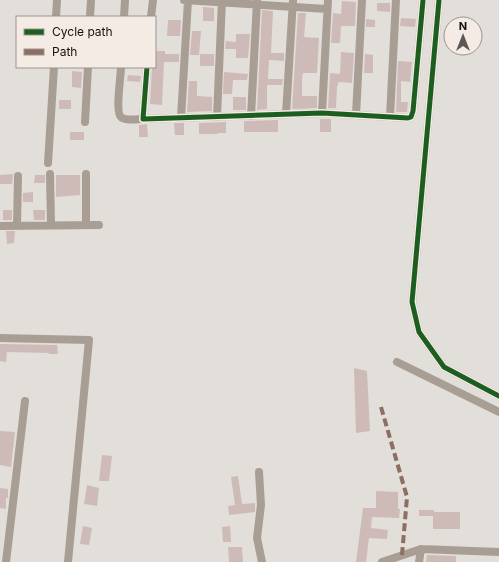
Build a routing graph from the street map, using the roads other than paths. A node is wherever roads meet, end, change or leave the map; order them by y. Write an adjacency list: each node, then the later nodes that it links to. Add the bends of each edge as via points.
1 (57, 0): 15 (street)
2 (91, 0): 16 (street)
3 (125, 0): 17 (street)
4 (153, 0): 18 (street)
5 (184, 0): 6 (street)
6 (188, 0): 11 (street); 29 (street)
7 (362, 0): 25 (street)
8 (396, 0): 28 (street)
9 (422, 0): 28 (street, via 413,115 408,118)
10 (439, 0): 43 (street, via 412,302 418,332 444,367)
11 (222, 1): 12 (street); 27 (street)
12 (257, 2): 13 (street); 26 (street)
13 (292, 3): 14 (street); 24 (street)
14 (327, 4): 23 (street)
15 (56, 16)
16 (90, 16)
17 (124, 16)
18 (151, 16)
19 (54, 68): 32 (street)
20 (88, 68): 31 (street)
21 (121, 68): 30 (street, via 119,116)
22 (147, 68): 30 (street)
23 (322, 113): 24 (street); 25 (street)
24 (286, 114): 26 (street)
25 (356, 115): 28 (street)
26 (251, 116): 27 (street)
27 (217, 117): 29 (street)
28 (390, 117)
29 (181, 118): 30 (street)
30 (143, 119)
31 (85, 122)
32 (48, 163)
33 (50, 174): 40 (street)
34 (86, 174): 36 (street)
35 (18, 176): 39 (street)
36 (86, 225): 37 (street); 40 (street)
37 (99, 225)
38 (0, 226): 39 (street)
39 (17, 226): 40 (street)
40 (51, 226)
41 (0, 338): 50 (street, via 89,340)
42 (397, 362): 45 (street)
43 (499, 396)
44 (25, 401): 49 (street)
45 (499, 412)
46 (259, 472): 51 (street, via 261,512 257,538)
47 (422, 549): 48 (street); 52 (street); 53 (street)
48 (499, 552)
49 (6, 562)
50 (68, 562)
51 (262, 562)
52 (382, 562)
53 (419, 562)

